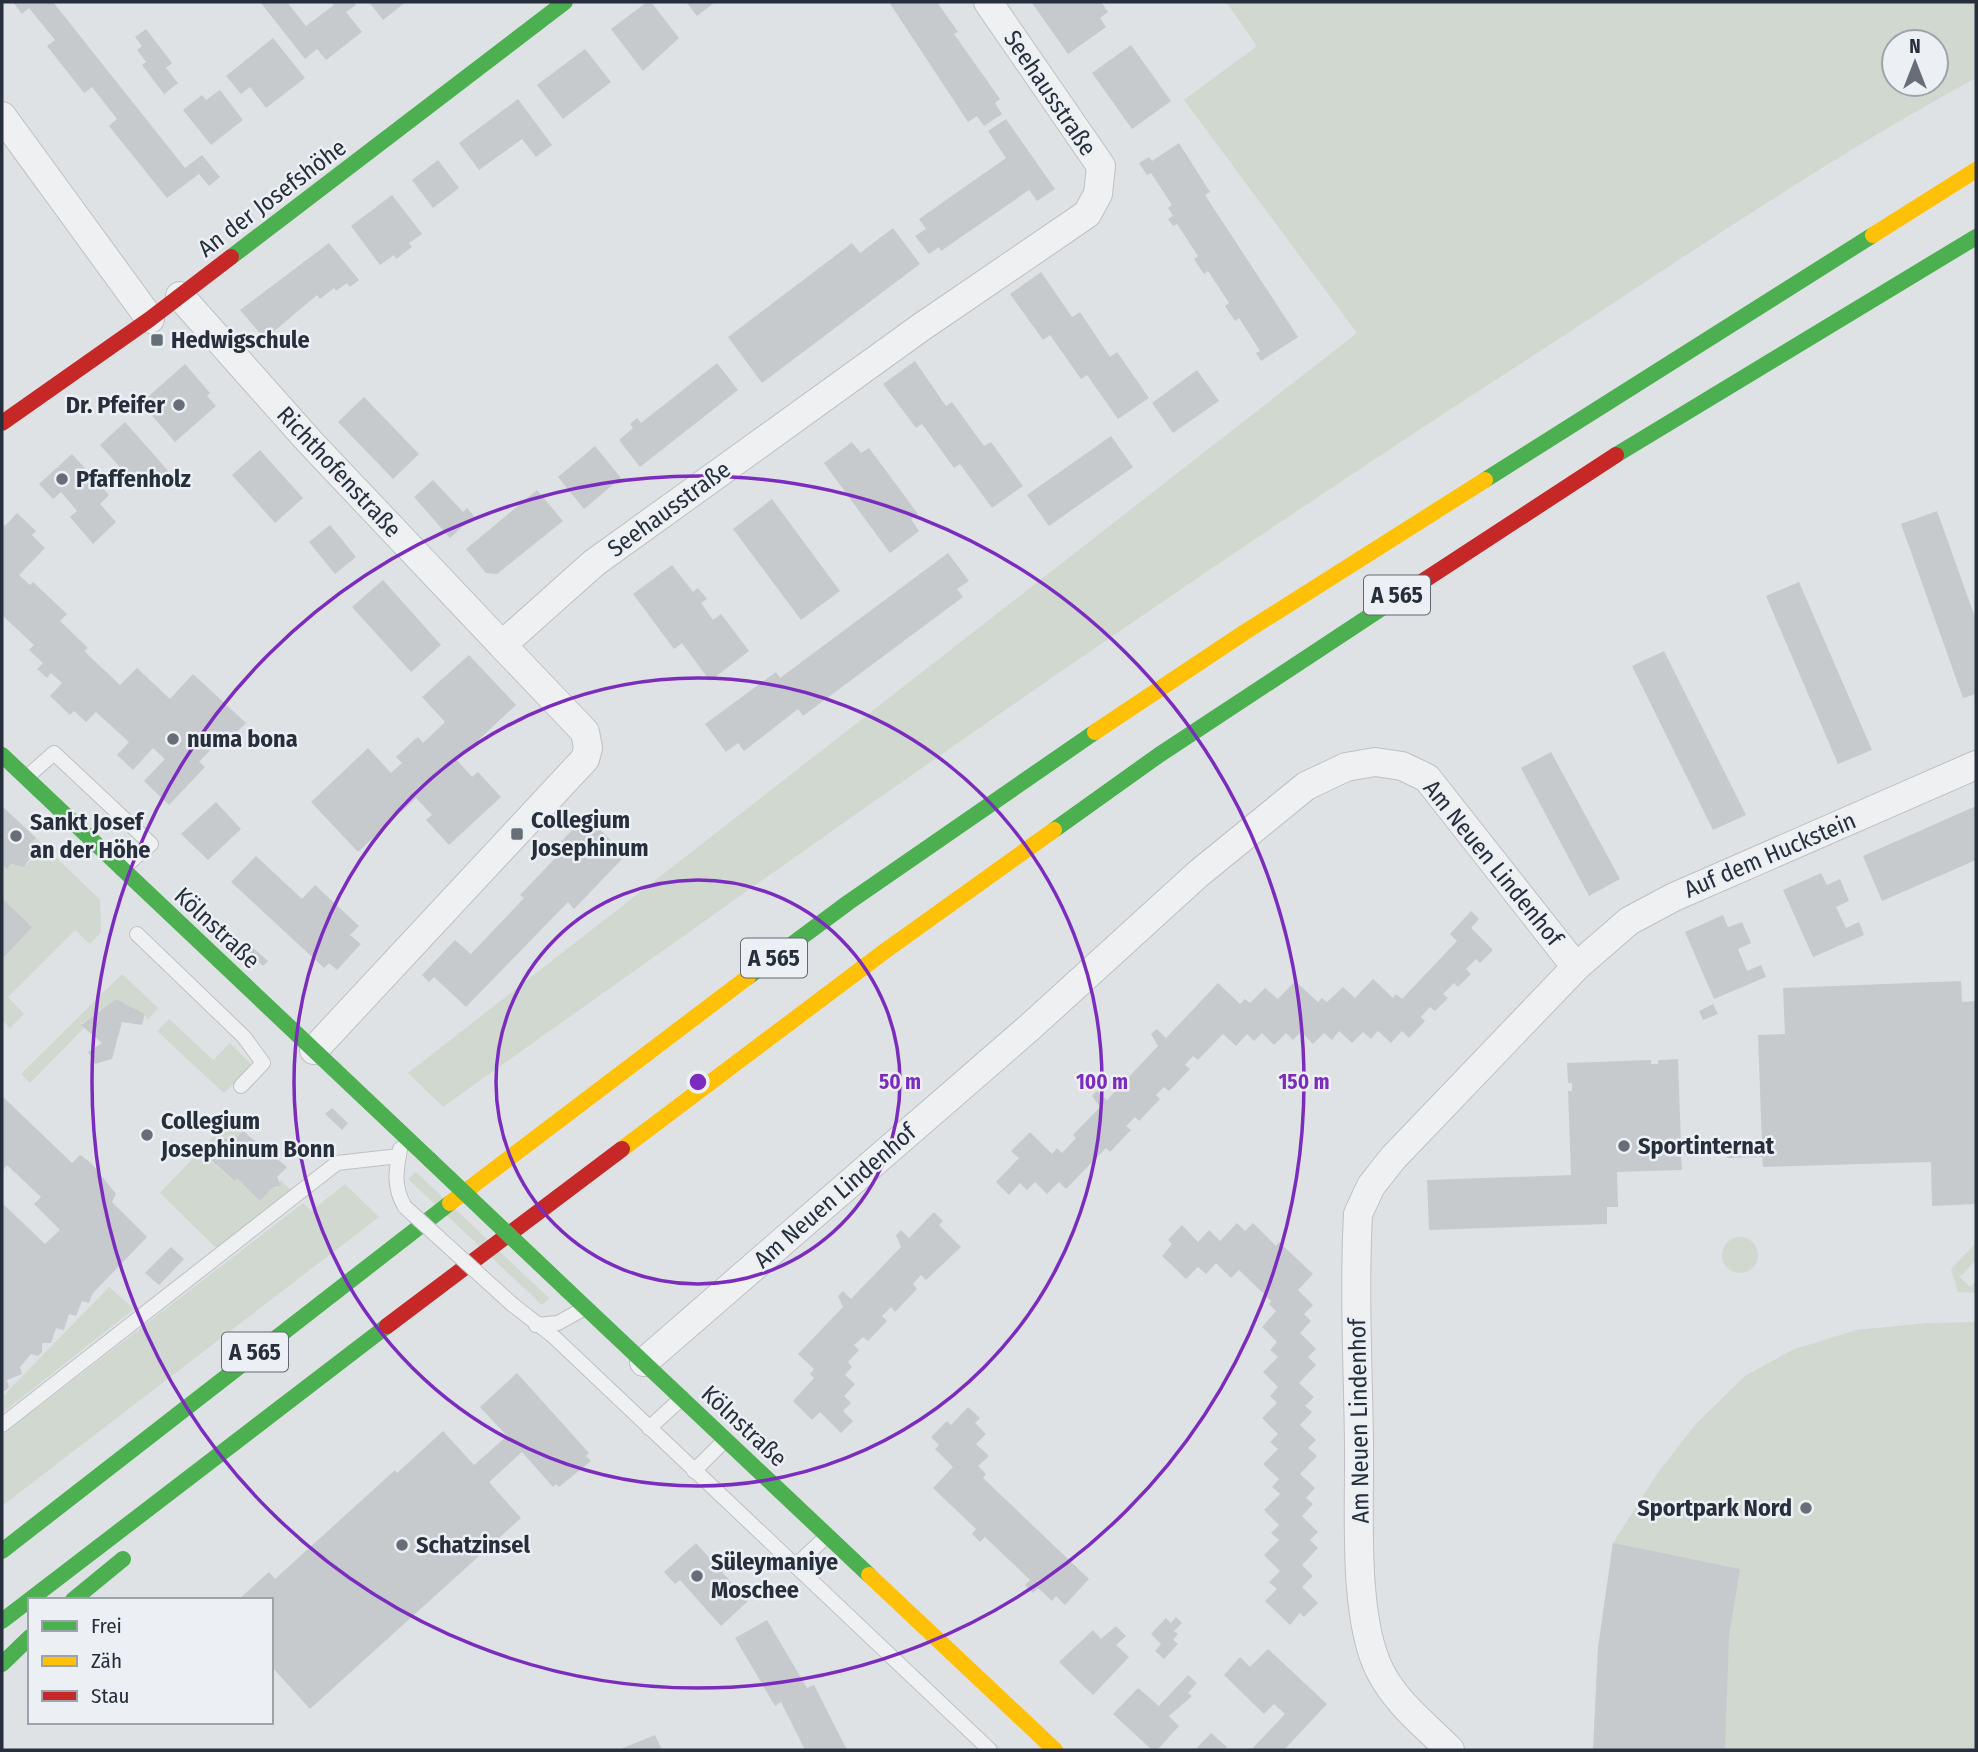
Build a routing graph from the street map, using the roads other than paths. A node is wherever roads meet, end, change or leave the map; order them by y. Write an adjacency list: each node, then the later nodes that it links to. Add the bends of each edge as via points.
1 (565, 2): 8 (main road, An der Josefshöhe)
2 (988, 2): 11 (street, Seehausstraße, via 1101,166 1098,194 1087,214 604,556)
3 (2, 116): 9 (street)
4 (1976, 170): 35 (main road, A 565, via 1245,632 1043,766 849,902 530,1139)
5 (1976, 237): 7 (main road, A 565)
6 (1976, 249): 7 (main road)
7 (1926, 265): 25 (main road, A 565, via 1571,482 1159,755 885,951)
8 (180, 296): 9 (main road, An der Josefshöhe); 11 (street, Richthofenstraße, via 309,441)
9 (150, 319): 10 (main road, An der Josefshöhe)
10 (2, 423)
11 (502, 645): 19 (street, via 586,732 586,759)
12 (2, 755): 14 (main road, Kölnstraße)
13 (1976, 765): 17 (street, Auf dem Huckstein, via 1674,897 1629,921)
14 (26, 778): 15 (main road, Kölnstraße); 15 (lane, via 54,754 151,844)
15 (121, 869): 18 (main road, Kölnstraße)
16 (137, 934): 18 (lane)
17 (1576, 967): 26 (street, Am Neuen Lindenhof, via 1427,778 1402,766 1375,762 1346,766 1306,786 1198,874 1030,1027); 45 (street, Am Neuen Lindenhof, via 1393,1158 1371,1186 1358,1214 1362,1573 1368,1639 1379,1670 1402,1706)
18 (203, 972): 19 (main road, Kölnstraße); 20 (lane, via 263,1063)
19 (314, 1050): 21 (main road, Kölnstraße)
20 (241, 1086)
21 (403, 1134): 22 (lane); 23 (main road, Kölnstraße, bridge)
22 (399, 1156): 24 (lane, bridge, via 397,1194 405,1207); 28 (lane, via 337,1163)
23 (586, 1307): 24 (lane, via 558,1322); 26 (main road, Kölnstraße)
24 (536, 1325): 29 (lane)
25 (375, 1335): 31 (main road); 37 (main road, A 565)
26 (644, 1362): 27 (main road, Kölnstraße)
27 (682, 1398): 29 (lane); 30 (main road, Kölnstraße)
28 (2, 1425)
29 (649, 1428): 32 (lane)
30 (726, 1439): 32 (lane); 33 (main road, Kölnstraße)
31 (238, 1461)
32 (694, 1471): 36 (lane)
33 (827, 1535): 36 (lane); 43 (main road, Kölnstraße)
34 (138, 1547): 38 (main road)
35 (2, 1551)
36 (794, 1566): 44 (lane)
37 (32, 1598)
38 (75, 1598)
39 (28, 1601): 40 (main road, A 565)
40 (2, 1621)
41 (28, 1639): 42 (main road)
42 (2, 1664)
43 (1041, 1746)
44 (990, 1750)
45 (1450, 1750)

